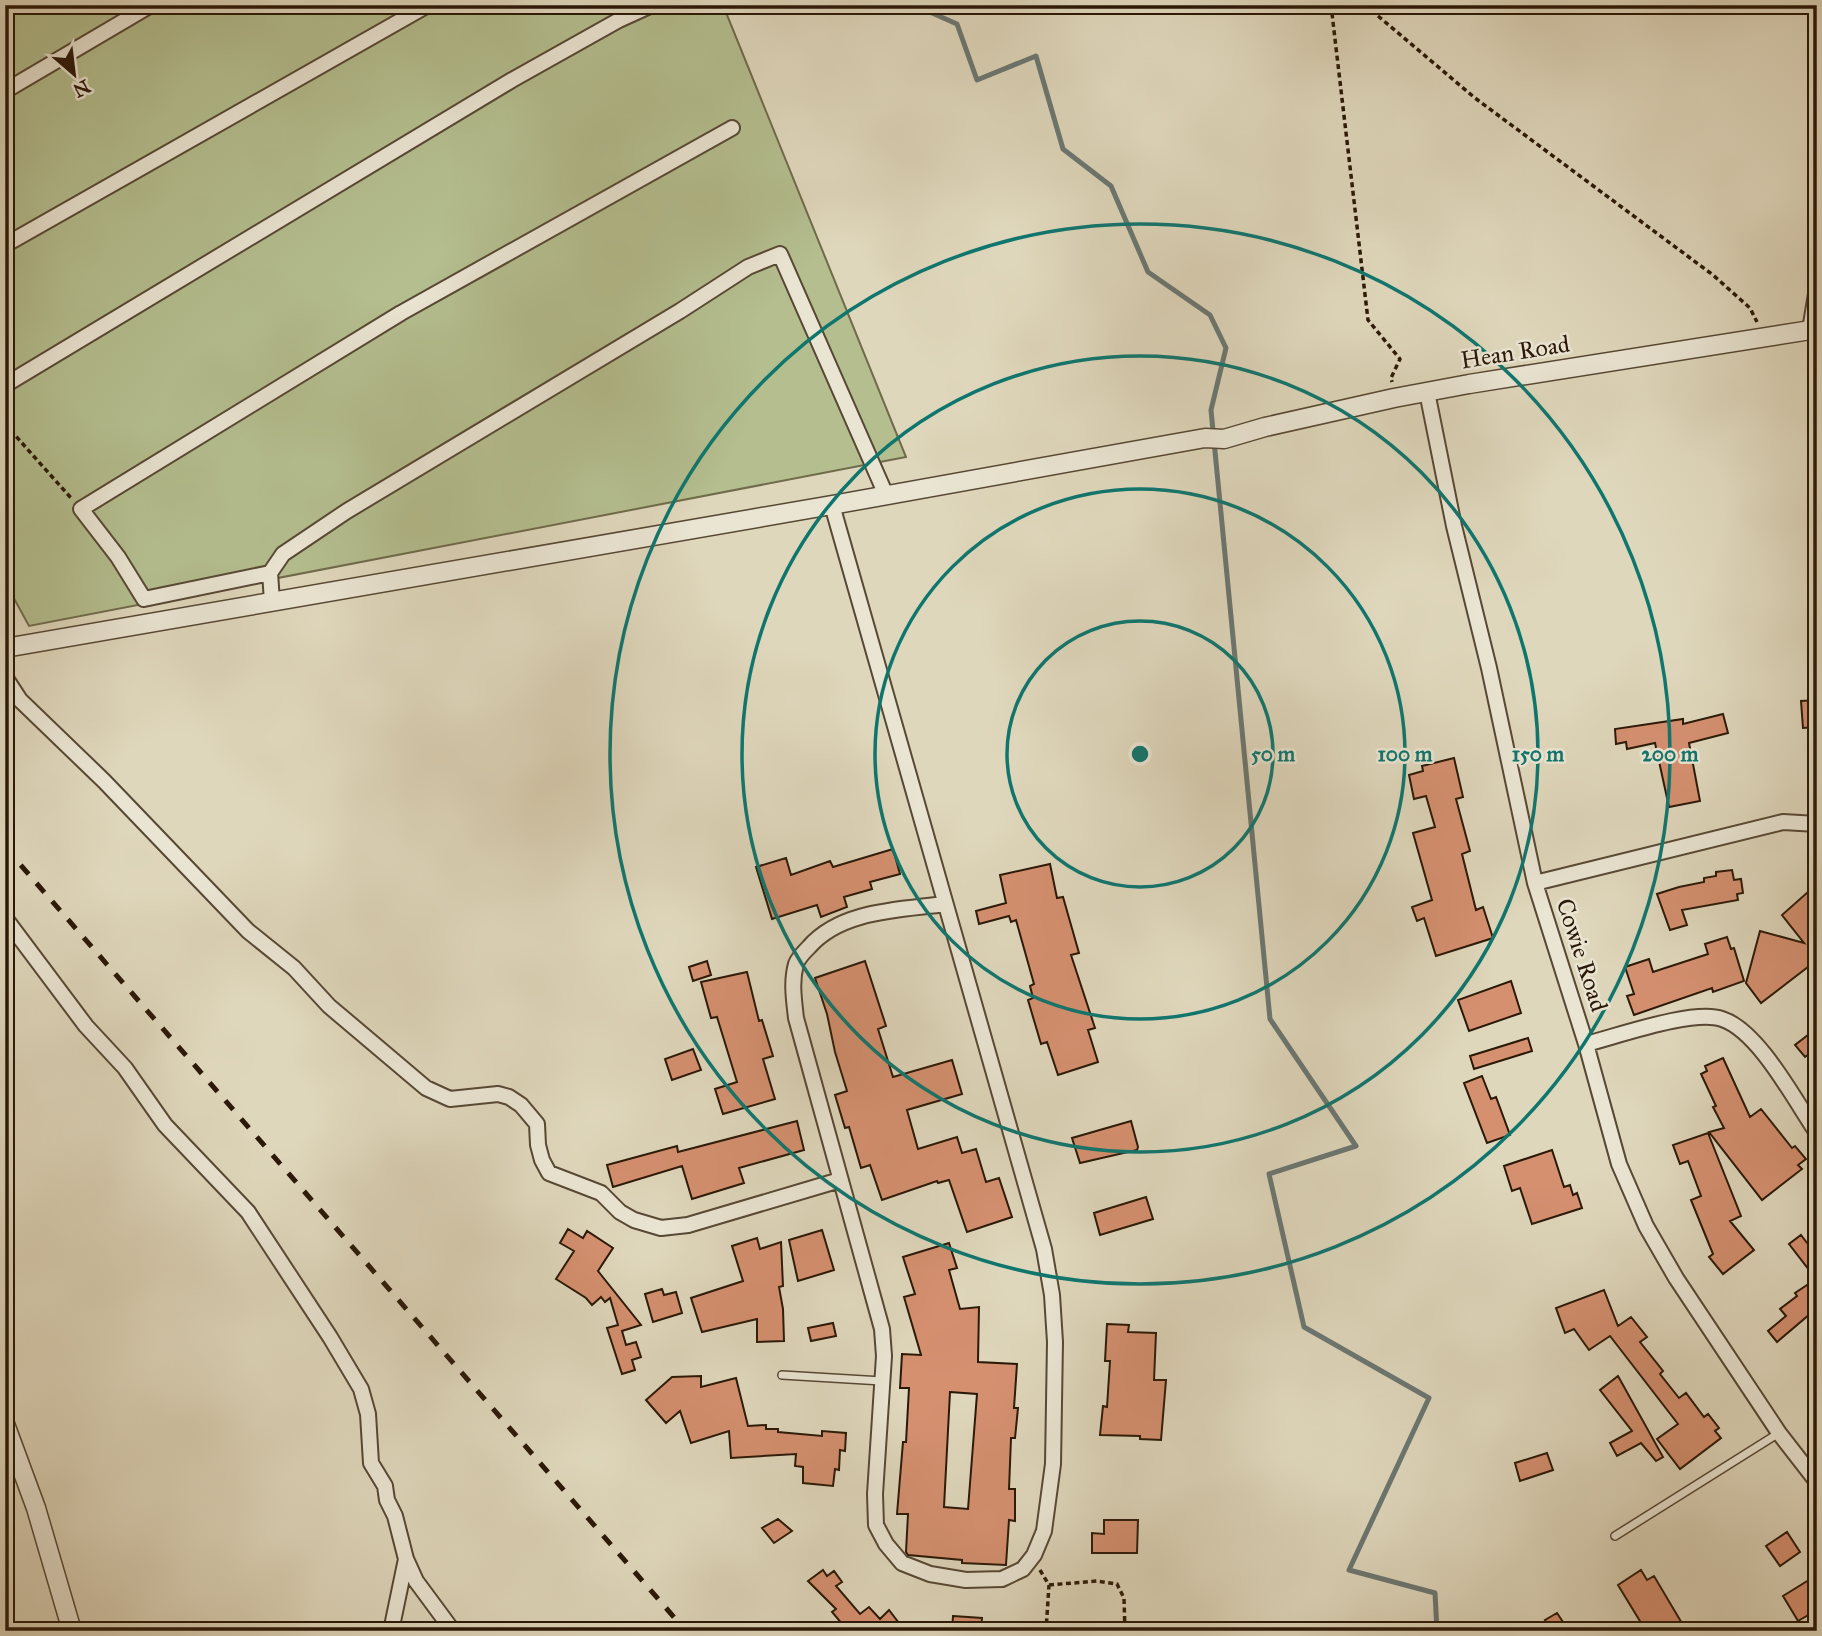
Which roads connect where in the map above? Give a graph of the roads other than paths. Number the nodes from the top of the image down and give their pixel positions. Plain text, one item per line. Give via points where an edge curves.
1 (151, 5) edge
2 (428, 5) edge
3 (652, 5) edge
4 (5, 91) edge
5 (732, 128) dead end
6 (5, 245) edge
7 (1817, 288) edge
8 (1813, 330) edge
9 (5, 385) edge
10 (1427, 392) junction
11 (887, 495) junction
12 (832, 505) junction
13 (270, 573) junction
14 (272, 601) junction
15 (5, 648) edge
16 (5, 677) edge
17 (1817, 824) edge
18 (1535, 883) junction
19 (946, 904) junction
20 (5, 918) edge
21 (1586, 1044) junction
22 (1817, 1133) edge
23 (840, 1180) junction
24 (782, 1375) dead end
25 (882, 1381) junction
26 (5, 1424) edge
27 (1779, 1433) junction
28 (1817, 1482) edge
29 (1615, 1536) dead end
30 (406, 1559) junction
31 (72, 1631) edge
32 (391, 1631) edge
33 (453, 1631) edge

1 - 4 street
2 - 6 street
3 - 9 street via 512,80
5 - 13 street via 401,313 81,509 144,598
7 - 8 street
8 - 10 street, Hean Road
10 - 11 street, Hean Road via 1224,439 1205,438
10 - 18 street, Cowie Road
11 - 12 street, Hean Road
11 - 13 street via 780,254 748,267 387,485 283,554
12 - 14 street, Hean Road
12 - 19 street
13 - 14 street
14 - 15 street, Hean Road
16 - 23 street via 20,699 248,931 426,1088 450,1099 498,1094 521,1104 537,1124 540,1153 549,1173 601,1193 634,1220 662,1228 688,1226
17 - 18 street via 1783,822
18 - 21 street, Cowie Road
19 - 23 street via 870,914 836,926 814,941 796,962 796,1018
19 - 25 street via 1044,1249 1052,1295 1053,1464 1044,1531 1023,1569 1002,1579 930,1574 902,1563 886,1544 876,1525
20 - 30 street via 165,1125 248,1212 330,1337 361,1389 368,1414 371,1463 384,1486
21 - 22 street via 1691,1017 1721,1018 1760,1047
21 - 27 street, Cowie Road via 1619,1164 1646,1226
23 - 25 street via 882,1329
24 - 25 lane
26 - 31 street via 36,1508
27 - 28 street, Cowie Road
27 - 29 lane
30 - 32 street
30 - 33 street via 416,1581

